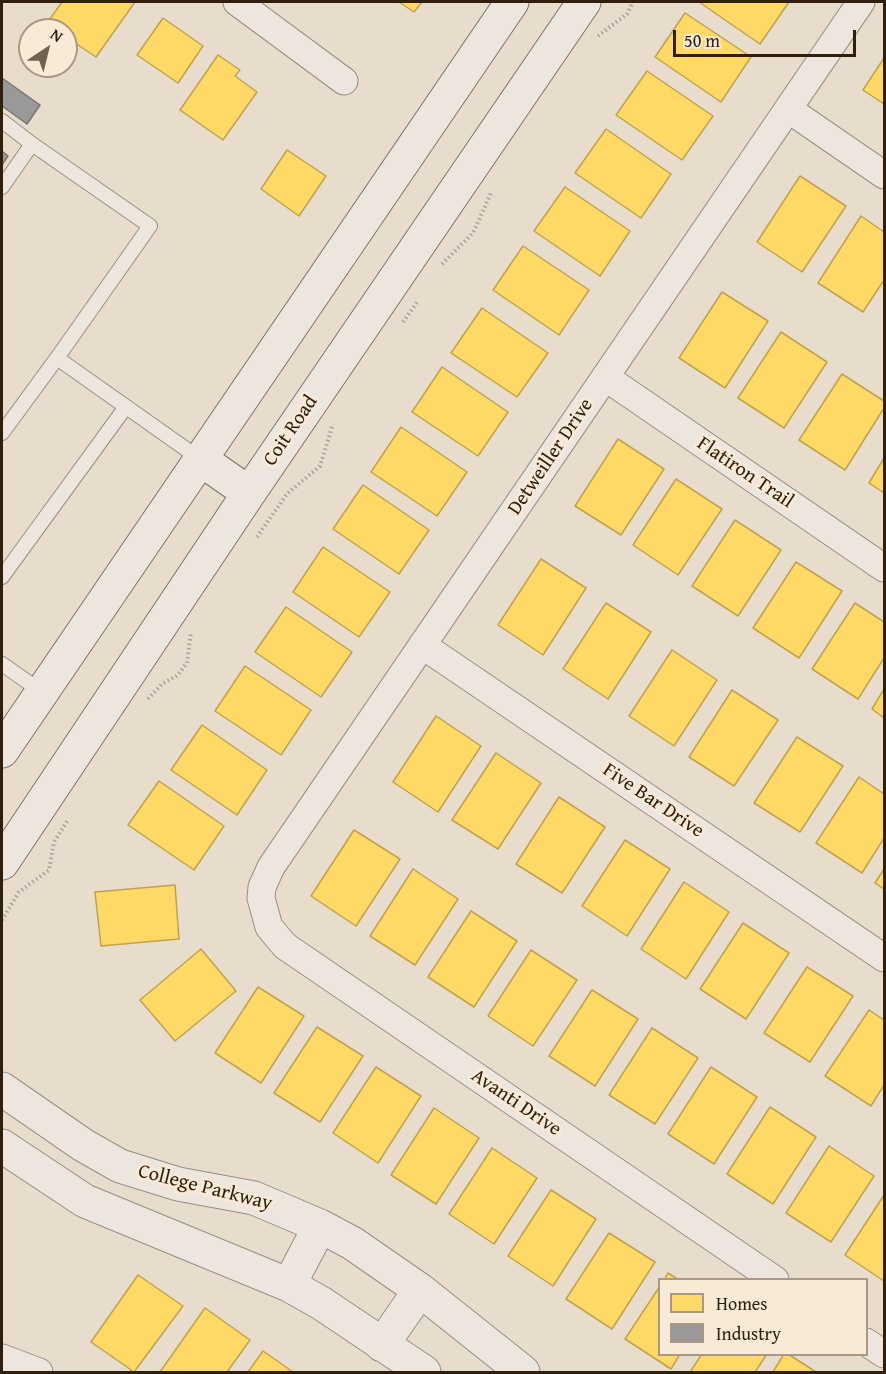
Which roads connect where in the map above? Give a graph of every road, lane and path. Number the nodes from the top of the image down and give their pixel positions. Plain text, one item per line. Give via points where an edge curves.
1 (237, 2) edge
2 (512, 2) edge
3 (584, 2) edge
4 (633, 2) edge
5 (861, 2) edge
6 (596, 37) dead end
7 (344, 81) dead end
8 (788, 109) junction
9 (2, 122) edge
10 (32, 144) junction
11 (885, 175) edge
12 (496, 185) dead end
13 (2, 187) edge
14 (440, 266) dead end
15 (419, 298) dead end
16 (400, 326) dead end
17 (57, 358) junction
18 (605, 377) junction
19 (124, 408) junction
20 (339, 415) dead end
21 (2, 433) edge
22 (200, 459) junction
23 (249, 493) junction
24 (253, 543) dead end
25 (885, 568) edge
26 (2, 577) edge
27 (191, 631) dead end
28 (422, 645) junction
29 (2, 664) edge
30 (42, 692) junction
31 (145, 702) dead end
32 (2, 751) edge
33 (73, 812) dead end
34 (2, 863) edge
35 (265, 920) joint
36 (2, 921) edge
37 (885, 958) edge
38 (2, 1089) edge
39 (2, 1146) edge
40 (320, 1226) junction
41 (772, 1278) edge
42 (289, 1286) junction
43 (420, 1290) junction
44 (868, 1343) edge
45 (382, 1345) junction
46 (885, 1354) edge
47 (2, 1358) edge
48 (39, 1372) edge
49 (424, 1372) edge
50 (523, 1372) edge

1 - 7 street
2 - 22 main road
3 - 23 main road, Coit Road
4 - 6 path via 627,14
5 - 8 street, Detweiller Drive
8 - 11 street
8 - 18 street, Detweiller Drive
9 - 10 lane
10 - 13 lane
10 - 17 lane via 150,226
12 - 14 path via 473,233
15 - 16 path
17 - 19 lane
17 - 21 lane
18 - 25 street, Flatiron Trail
18 - 28 street, Detweiller Drive
19 - 22 lane
19 - 26 lane
20 - 24 path via 332,424 320,466 287,494
22 - 23 main road
22 - 30 main road
23 - 34 main road, Coit Road
27 - 31 path via 187,663
28 - 35 street, Detweiller Drive via 271,867 262,887
28 - 37 street, Five Bar Drive
29 - 30 lane
30 - 32 main road
33 - 36 path via 54,842 49,870 19,892
35 - 41 street, Avanti Drive via 285,946
38 - 40 main road, College Parkway via 120,1166 178,1184 254,1198
39 - 42 main road via 85,1201
40 - 42 main road
40 - 43 main road, College Parkway
42 - 45 main road
43 - 45 main road
43 - 50 main road, College Parkway
44 - 46 street
45 - 49 main road
47 - 48 street

